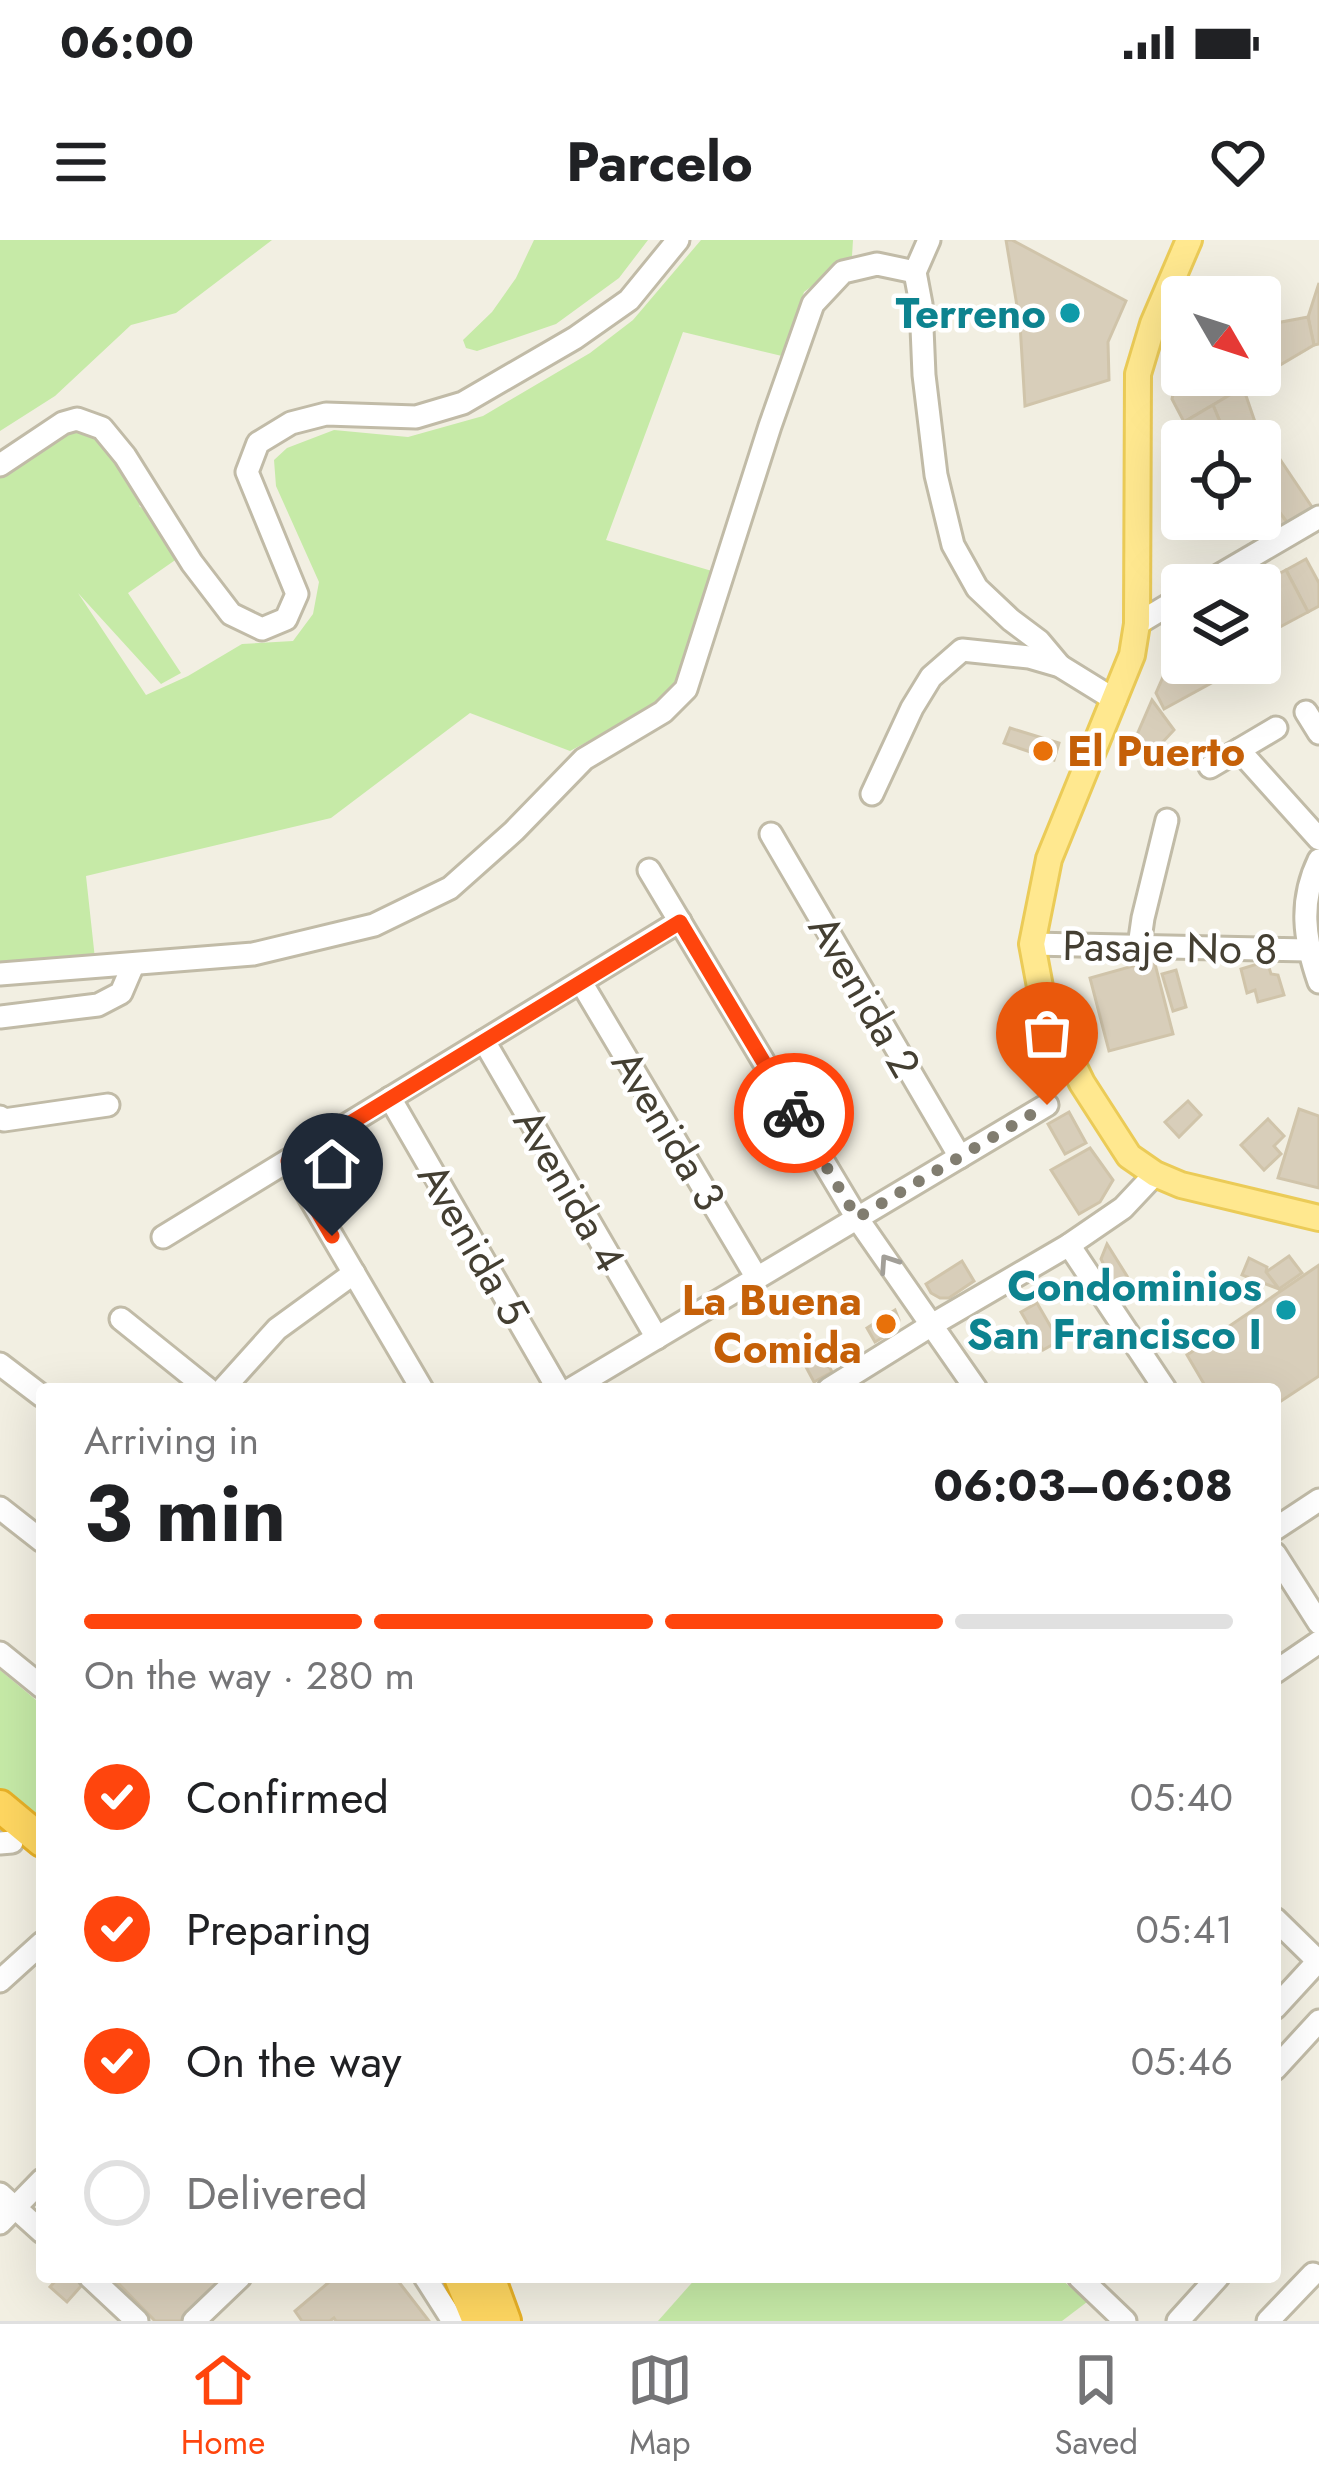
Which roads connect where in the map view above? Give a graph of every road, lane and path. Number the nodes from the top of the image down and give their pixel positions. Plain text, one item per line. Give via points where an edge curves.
1 (678, 240) edge
2 (929, 240) edge
3 (1189, 240) edge
4 (915, 272) junction
5 (0, 465) edge
6 (1319, 517) edge
7 (1239, 564) edge
8 (1161, 609) edge
9 (1137, 623) junction
10 (1060, 666) junction
11 (1115, 700) junction
12 (1306, 712) dead end
13 (1276, 728) dead end
14 (1319, 734) edge
15 (1239, 750) junction
16 (1210, 766) dead end
17 (872, 794) dead end
18 (1168, 820) dead end
19 (771, 834) dead end
20 (1319, 839) edge
21 (1319, 860) edge
22 (649, 870) dead end
23 (680, 922) junction
24 (1032, 944) junction
25 (1139, 946) junction
26 (1308, 950) junction
27 (133, 965) junction
28 (0, 974) edge
29 (581, 982) junction
30 (1319, 982) edge
31 (0, 1017) edge
32 (484, 1041) junction
33 (390, 1098) junction
34 (108, 1105) dead end
35 (1047, 1105) dead end
36 (0, 1117) edge
37 (960, 1157) junction
38 (288, 1161) junction
39 (1155, 1174) junction
40 (857, 1218) junction
41 (1319, 1218) edge
42 (164, 1237) dead end
43 (1069, 1245) junction
44 (355, 1274) junction
45 (757, 1278) junction
46 (121, 1319) dead end
47 (930, 1326) junction
48 (657, 1338) junction
49 (0, 1364) edge
50 (201, 1383) edge
51 (228, 1383) edge
52 (410, 1383) edge
53 (555, 1383) edge
54 (582, 1383) edge
55 (841, 1383) edge
56 (972, 1383) edge
57 (1161, 1383) edge
58 (36, 1391) edge
59 (1319, 1500) edge
60 (0, 1508) edge
61 (1281, 1525) edge
62 (36, 1536) edge
63 (1281, 1563) edge
64 (1319, 1623) edge
65 (1319, 1642) edge
66 (0, 1653) edge
67 (1281, 1668) edge
68 (36, 1682) edge
69 (0, 1806) edge
70 (14, 1840) edge
71 (1281, 1925) edge
72 (36, 1948) edge
73 (1319, 1961) edge
74 (0, 1981) edge
75 (1281, 2002) edge
76 (1319, 2021) edge
77 (1281, 2062) edge
78 (36, 2185) edge
79 (5, 2208) edge
80 (36, 2228) edge
81 (1313, 2274) dead end
82 (96, 2283) edge
83 (234, 2283) edge
84 (429, 2283) edge
85 (462, 2283) edge
86 (490, 2283) edge
87 (1085, 2283) edge
88 (1213, 2283) edge
89 (137, 2321) edge
90 (194, 2321) edge
91 (453, 2321) edge
92 (478, 2321) edge
93 (506, 2321) edge
94 (1125, 2321) edge
95 (1178, 2321) edge
96 (1268, 2321) edge

1 - 5 street via 628,300 463,403 416,417 326,414 258,442 248,472 297,594 286,619 262,629 231,614 102,428 63,423
2 - 4 street
3 - 9 main road via 1138,374
4 - 10 street via 936,475 952,545 977,588
4 - 27 street via 877,264 842,272 813,304 698,658 686,689 663,712 584,759 449,888 374,925 253,954
6 - 7 street
8 - 9 street
9 - 11 main road
10 - 11 street
10 - 17 street via 962,650 931,677
11 - 24 main road via 1049,859
12 - 14 street
13 - 15 street
15 - 16 street
15 - 20 street
18 - 25 street
19 - 37 street, Avenida 2
21 - 26 street via 1307,889
22 - 23 street
23 - 29 street
23 - 40 street
24 - 25 street, Pasaje No 8
24 - 39 main road via 1043,1003 1082,1083 1129,1156
25 - 26 street, Pasaje No 8
26 - 30 street
27 - 28 street
27 - 31 street via 121,993 98,1005
29 - 32 street
29 - 45 street, Avenida 3
32 - 33 street
32 - 48 street, Avenida 4
33 - 38 street
33 - 53 street, Avenida 5
34 - 36 street
35 - 37 street
37 - 40 street
38 - 42 street
38 - 44 street
39 - 41 main road
39 - 43 street
40 - 45 street
47 -> 40 street
43 - 47 street
43 - 57 street
44 - 51 street via 277,1329
44 - 52 street
45 - 48 street
46 - 50 street
47 - 55 street
47 - 56 street
48 - 54 street
49 - 58 street
59 - 61 street
60 - 62 street
63 - 64 street
65 - 67 street
66 - 68 street
69 - 70 highway
71 - 73 street
72 - 74 street
73 - 75 street
76 - 77 street
78 - 79 street
79 - 80 street
81 - 96 street
82 - 89 street
83 - 90 street
84 - 91 street
85 - 92 highway
86 - 93 highway
87 - 94 street
88 - 95 street

